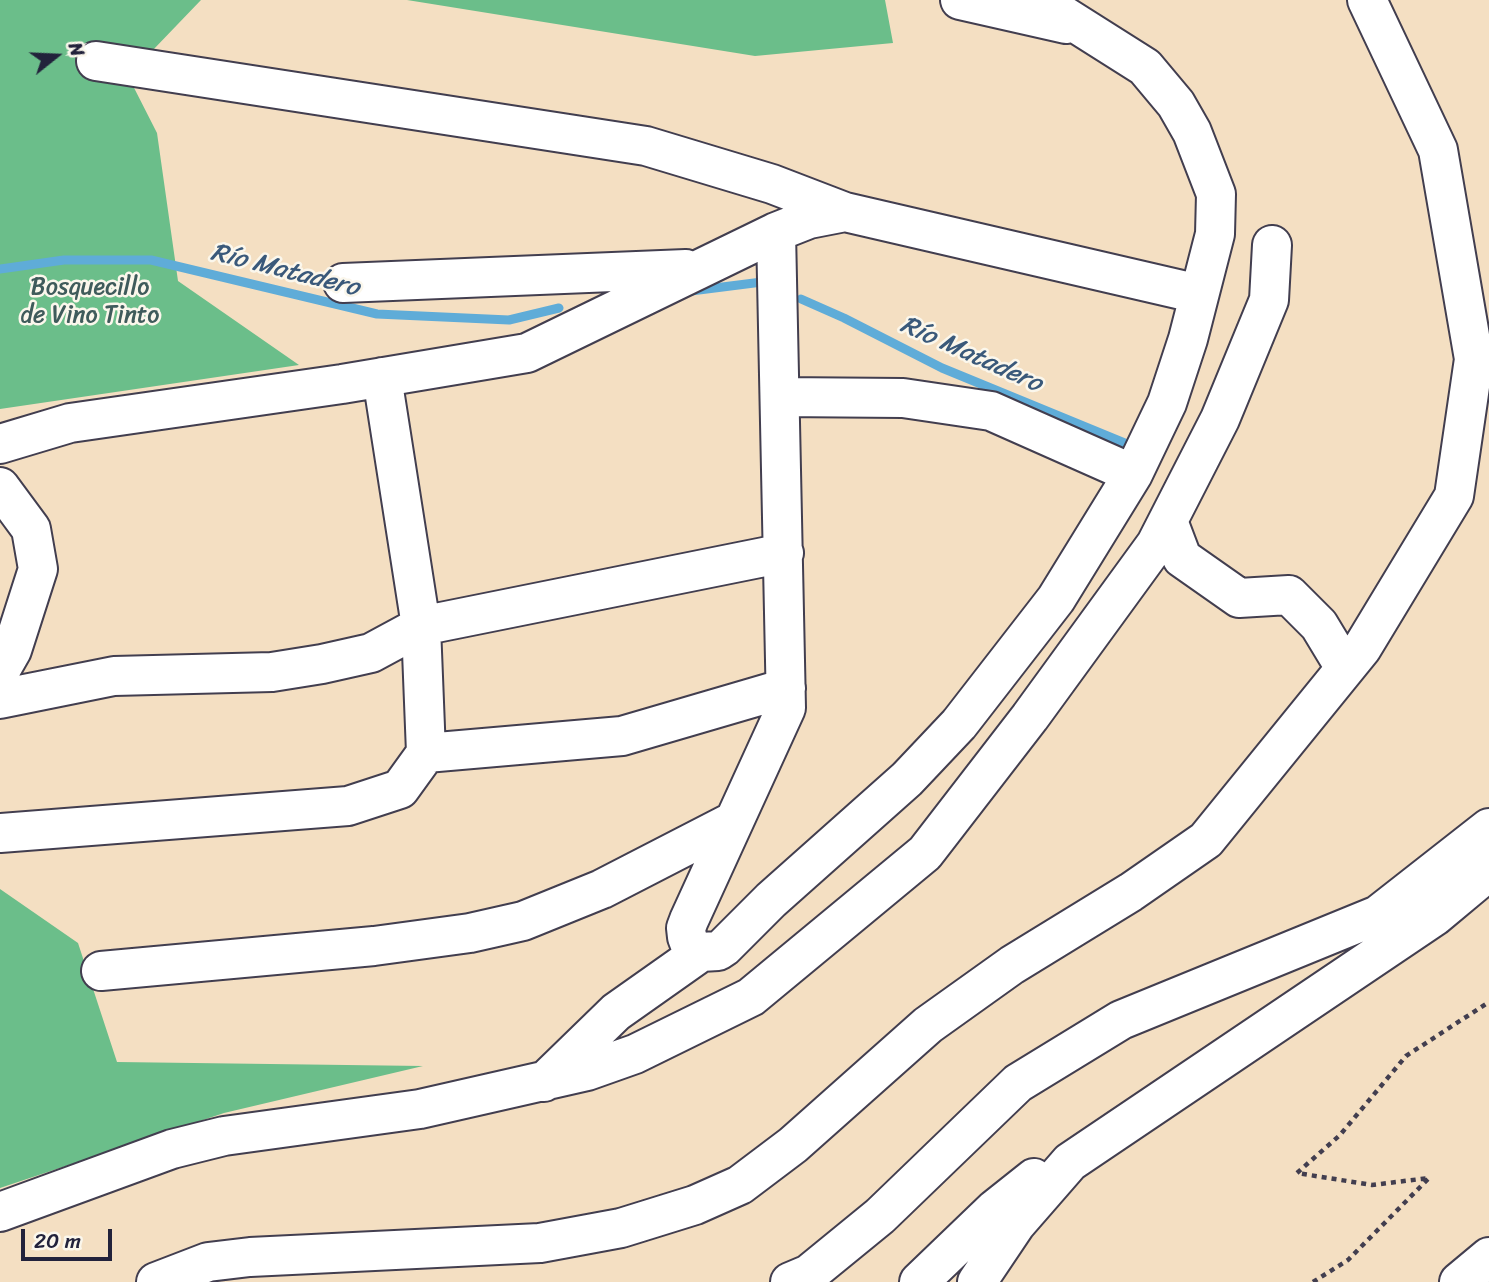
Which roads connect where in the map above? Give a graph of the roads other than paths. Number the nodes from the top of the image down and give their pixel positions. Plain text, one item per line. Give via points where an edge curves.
1 (960, 0) edge
2 (1039, 0) edge
3 (1367, 0) edge
4 (1085, 28) junction
5 (96, 61) dead end
6 (845, 212) junction
7 (776, 233) junction
8 (1272, 245) dead end
9 (702, 269) junction
10 (343, 283) dead end
11 (1199, 294) junction
12 (382, 377) junction
13 (780, 397) junction
14 (0, 444) edge
15 (1133, 474) junction
16 (0, 487) edge
17 (1168, 521) junction
18 (784, 553) junction
19 (421, 626) junction
20 (1345, 668) junction
21 (0, 671) edge
22 (786, 688) junction
23 (0, 699) edge
24 (426, 753) junction
25 (734, 821) junction
26 (1489, 828) edge
27 (0, 834) edge
28 (1489, 870) edge
29 (701, 952) junction
30 (101, 971) dead end
31 (543, 1083) junction
32 (1070, 1162) junction
33 (0, 1212) edge
34 (1489, 1257) edge
35 (156, 1282) edge
36 (790, 1282) edge
37 (919, 1282) edge
38 (977, 1282) edge
39 (1459, 1282) edge

1 - 4 street
2 - 4 street
3 - 20 street via 1438,149 1474,359 1454,496 1362,648
4 - 11 street via 1145,67 1176,104 1202,154 1216,194 1215,234
5 - 6 street via 646,146 772,184
6 - 7 street
6 - 11 street
7 - 9 street
7 - 13 street
8 - 17 street via 1269,300 1220,419
9 - 10 street
9 - 12 street via 527,353
11 - 15 street via 1167,403
12 - 14 street via 70,423
12 - 19 street
13 - 15 street via 904,398 990,411
13 - 18 street
15 - 29 street via 1056,599 959,724 907,779 724,947
16 - 21 street via 31,529 38,569 12,650
17 - 20 street via 1182,558 1239,598 1289,595 1319,625
17 - 31 street via 1030,717 925,853 751,997 635,1054
18 - 19 street
18 - 22 street
19 - 23 street via 371,653 322,664 272,672 114,676
19 - 24 street
20 - 35 street via 1206,840 928,1025 793,1145 740,1185 695,1205 621,1228 540,1243 250,1257 208,1262
22 - 24 street via 622,736
22 - 25 street via 786,708
24 - 27 street via 400,789 348,806
25 - 29 street via 687,928 690,945
25 - 30 street via 602,888 523,921 374,946
26 - 36 street via 1378,915 1121,1020 1018,1083 880,1216 809,1274
28 - 32 street via 1435,916
29 - 31 street via 616,1012
31 - 33 street via 420,1109 224,1136 172,1149
32 - 37 street via 1035,1177
32 - 38 street via 1016,1224
34 - 39 street

